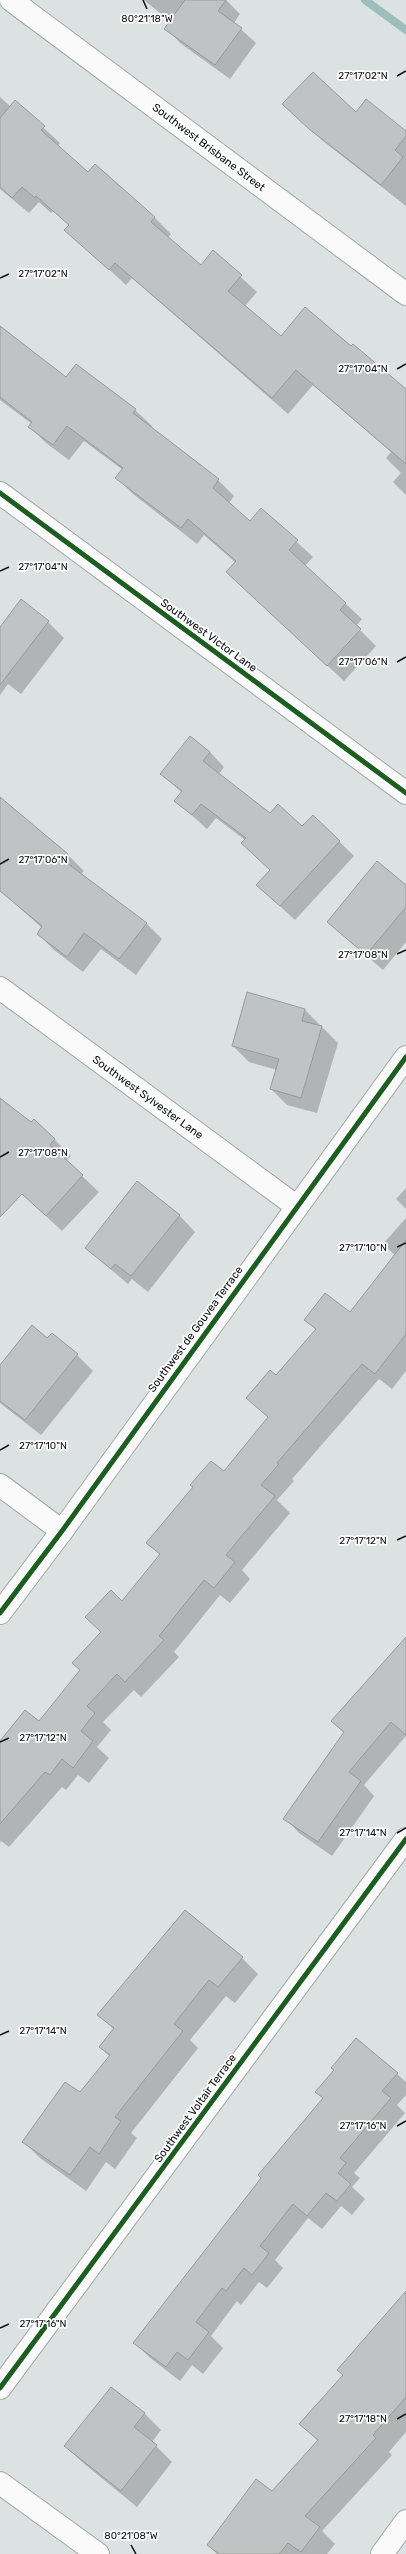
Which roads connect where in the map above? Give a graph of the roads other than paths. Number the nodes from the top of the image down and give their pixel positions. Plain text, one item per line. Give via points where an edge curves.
1 (11, 0) edge
2 (406, 294) edge
3 (0, 494) edge
4 (406, 793) edge
5 (0, 988) edge
6 (406, 1057) edge
7 (296, 1206) junction
8 (0, 1486) edge
9 (62, 1531) junction
10 (0, 1613) edge
11 (406, 1839) edge
12 (0, 2388) edge
13 (0, 2483) edge
14 (406, 2521) edge
15 (98, 2554) edge
16 (382, 2554) edge

1 - 2 street, Southwest Brisbane Street
3 - 4 street, Southwest Victor Lane
5 - 7 street, Southwest Sylvester Lane
6 - 7 street, Southwest de Gouvea Terrace
7 - 9 street, Southwest de Gouvea Terrace
8 - 9 street
9 - 10 street, Southwest de Gouvea Terrace
11 - 12 street, Southwest Voltair Terrace
13 - 15 street
14 - 16 street

